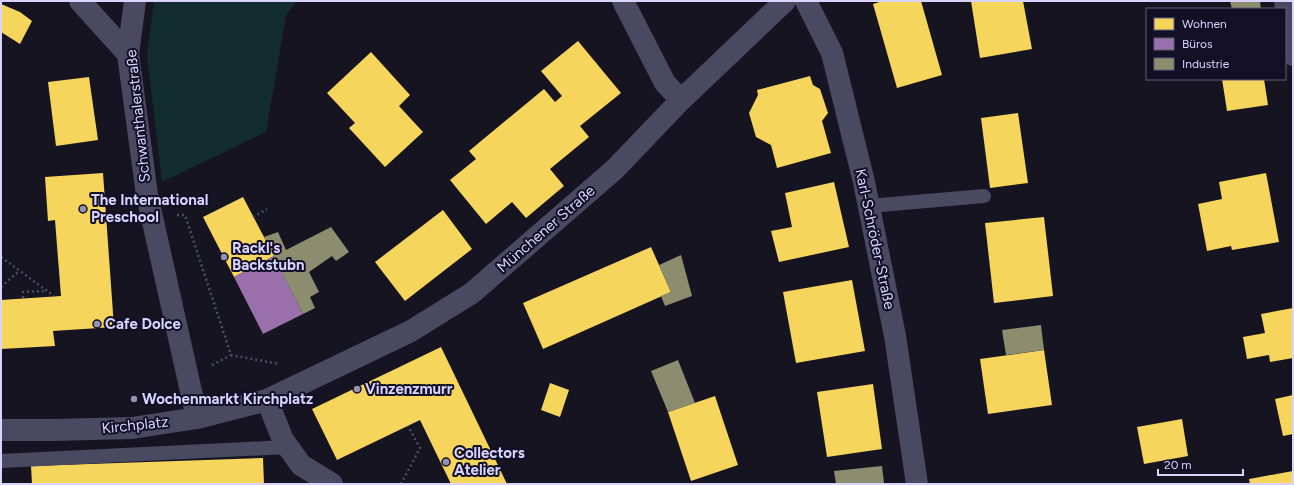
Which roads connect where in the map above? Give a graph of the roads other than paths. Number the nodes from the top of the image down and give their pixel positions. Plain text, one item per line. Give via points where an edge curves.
1 (80, 1) edge
2 (135, 1) edge
3 (624, 1) edge
4 (784, 1) edge
5 (806, 1) edge
6 (1285, 1) edge
7 (128, 54) junction
8 (1293, 55) edge
9 (682, 100) junction
10 (984, 196) dead end
11 (869, 206) junction
12 (267, 400) junction
13 (196, 418) junction
14 (1, 430) edge
15 (288, 447) junction
16 (1, 461) edge
17 (332, 484) edge
18 (917, 484) edge

1 - 7 street
2 - 7 street, Schwanthalerstraße
3 - 9 street via 665,83
4 - 9 street, Münchener Straße
5 - 11 street, Karl-Schröder-Straße via 832,53
6 - 8 street
7 - 13 street, Schwanthalerstraße via 151,216
9 - 12 street, Münchener Straße via 615,169 472,293 411,331
10 - 11 lane
11 - 18 street, Karl-Schröder-Straße via 895,336
12 - 13 street, Kirchplatz
12 - 15 street
13 - 14 street, Kirchplatz via 132,428
15 - 16 lane
15 - 17 street via 301,464

